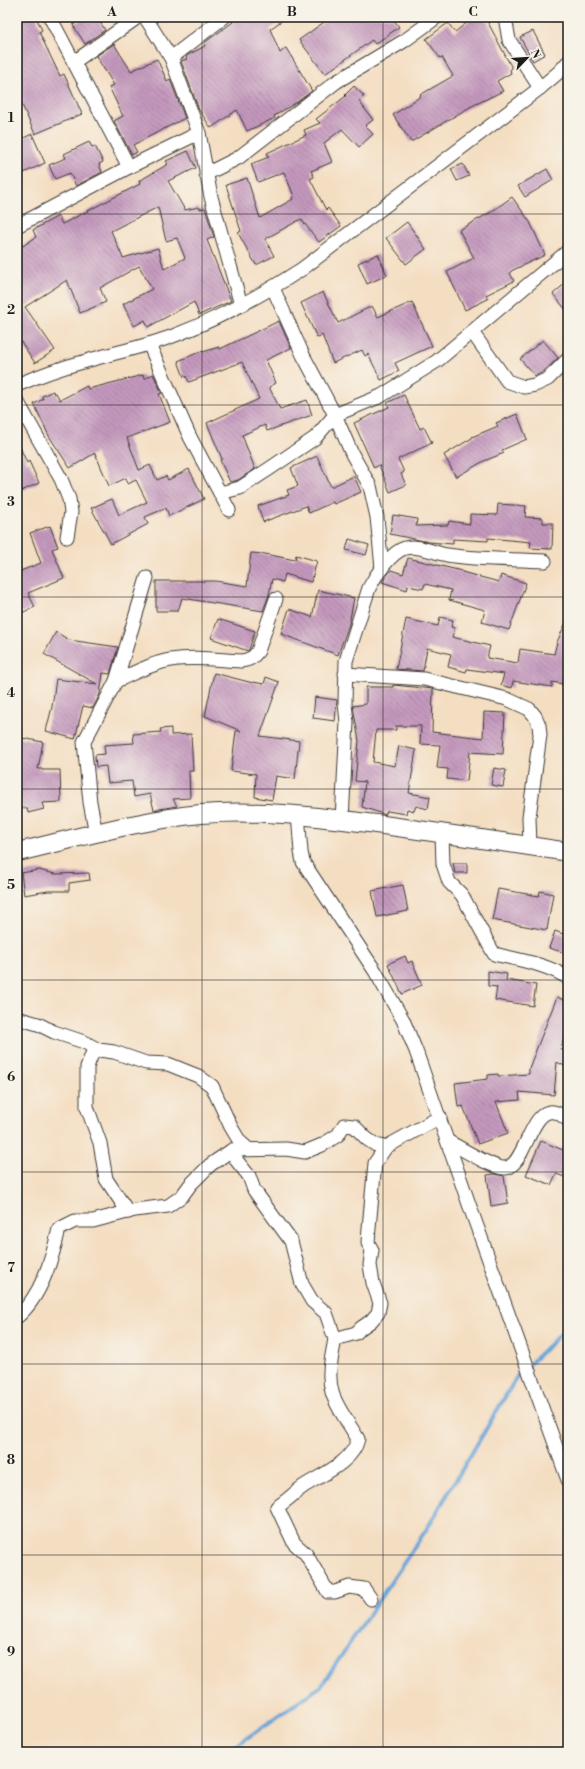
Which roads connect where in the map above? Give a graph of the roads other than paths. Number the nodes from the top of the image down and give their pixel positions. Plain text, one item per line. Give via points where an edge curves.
1 (50, 17) edge
2 (138, 17) edge
3 (146, 17) edge
4 (224, 17) edge
5 (437, 17) edge
6 (505, 17) edge
7 (171, 58) junction
8 (74, 62) junction
9 (568, 62) edge
10 (540, 88) junction
11 (199, 133) junction
12 (129, 167) junction
13 (206, 174) junction
14 (17, 226) edge
15 (568, 251) edge
16 (273, 288) junction
17 (240, 305) junction
18 (472, 332) junction
19 (149, 344) junction
20 (568, 359) edge
21 (17, 385) edge
22 (17, 402) edge
23 (335, 415) junction
24 (220, 493) junction
25 (229, 510) dead end
26 (67, 537) dead end
27 (545, 561) dead end
28 (382, 568) junction
29 (147, 578) dead end
30 (276, 599) dead end
31 (345, 674) junction
32 (116, 681) junction
33 (298, 814) junction
34 (342, 820) junction
35 (442, 833) junction
36 (96, 834) junction
37 (530, 846) junction
38 (17, 852) edge
39 (568, 852) edge
40 (568, 978) edge
41 (17, 1018) edge
42 (99, 1050) junction
43 (440, 1117) junction
44 (568, 1120) edge
45 (448, 1142) junction
46 (386, 1147) junction
47 (248, 1149) junction
48 (232, 1150) junction
49 (128, 1212) junction
50 (17, 1317) edge
51 (335, 1339) junction
52 (568, 1480) edge
53 (371, 1599) dead end

1 - 8 street
2 - 8 street
3 - 7 street
4 - 7 street
5 - 13 street via 404,41 336,82 238,158
6 - 10 street via 509,40
7 - 11 street
8 - 12 street
9 - 10 street
10 - 16 street via 302,269
11 - 12 street
11 - 13 street
12 - 14 street
13 - 17 street
15 - 18 street
16 - 17 street
16 - 23 street via 303,355
17 - 19 street via 202,324
18 - 20 street via 507,381 524,387 548,379
18 - 23 street via 438,361 381,396
19 - 21 street via 81,362
19 - 24 street via 190,437
22 - 26 street via 61,479 69,499 71,512
23 - 24 street via 315,438 240,488
23 - 28 street via 370,486 377,517
24 - 25 street
27 - 28 street via 446,555 413,547 395,553
28 - 31 street via 369,588 350,646
29 - 32 street
30 - 32 street via 258,651 249,660 170,660
31 - 34 street via 347,722
31 - 37 street via 424,679 507,699 529,709 539,725 540,735 529,817
32 - 36 street via 84,742
33 - 34 main road
33 - 36 main road via 203,814 152,821
33 - 43 street via 303,862 375,970 403,1020
34 - 35 main road
35 - 37 main road
35 - 40 street via 443,864 449,882 462,895 494,954 533,963
36 - 38 main road
37 - 39 main road
41 - 42 street via 38,1024
42 - 47 street via 114,1052 146,1063 168,1064 198,1076 212,1086 231,1127 240,1142
42 - 49 street via 92,1054 87,1066 87,1107 100,1143 106,1179
43 - 45 street
43 - 46 street
44 - 45 street via 555,1112 546,1113 540,1118 511,1166 504,1168
45 - 52 street
46 - 47 street via 376,1145 354,1126 344,1125 338,1135 304,1152 286,1149
46 - 51 street via 375,1163 368,1243 372,1250 370,1265 373,1284 380,1304 378,1313 356,1333
47 - 48 street
48 - 49 street via 210,1165 182,1196 168,1206
48 - 51 street via 249,1176 254,1190 291,1241 302,1284 312,1301 326,1313
49 - 50 street via 93,1221 75,1221 59,1229 54,1251 39,1286 27,1309
51 - 53 street via 331,1354 332,1393 358,1439 356,1446 338,1465 277,1507 294,1544 306,1554 328,1592 349,1587 364,1589

